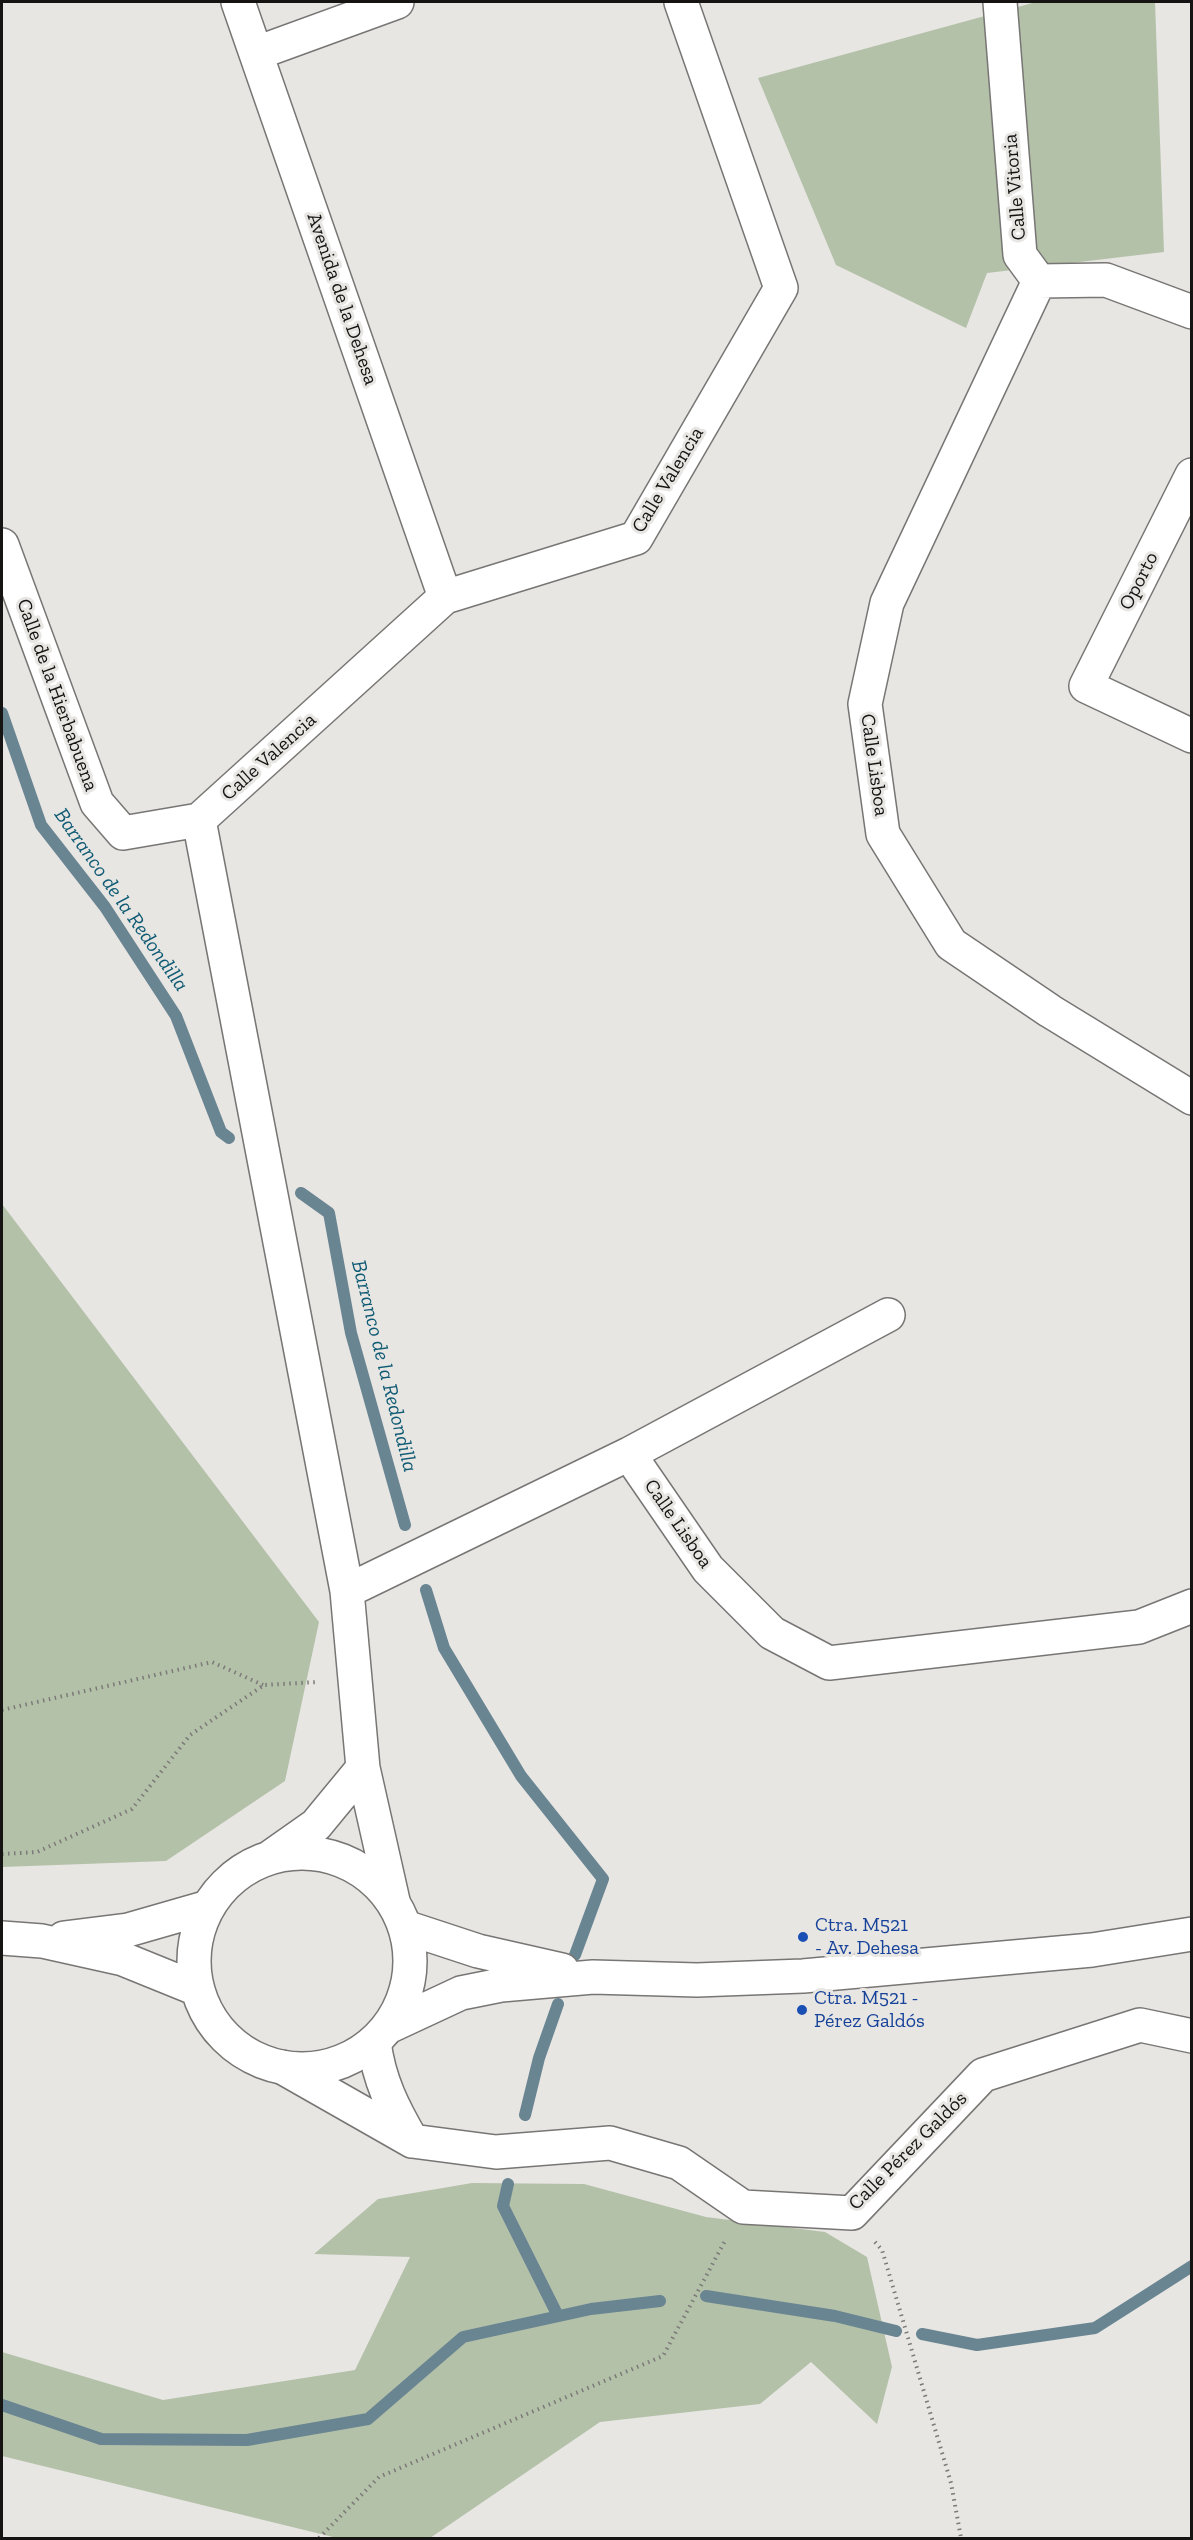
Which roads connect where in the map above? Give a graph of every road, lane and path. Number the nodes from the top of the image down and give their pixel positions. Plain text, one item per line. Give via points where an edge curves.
1 (238, 2) edge
2 (398, 2) edge
3 (681, 2) edge
4 (1000, 2) edge
5 (256, 52) junction
6 (1039, 281) junction
7 (1191, 312) edge
8 (1191, 475) edge
9 (2, 545) edge
10 (445, 597) junction
11 (1191, 736) edge
12 (199, 820) junction
13 (1191, 1098) edge
14 (888, 1315) dead end
15 (629, 1454) junction
16 (347, 1591) junction
17 (1191, 1606) edge
18 (355, 1680) junction
19 (264, 1685) junction
20 (2, 1710) edge
21 (363, 1768) junction
22 (2, 1854) edge
23 (273, 1856) junction
24 (208, 1907) junction
25 (399, 1914) junction
26 (1191, 1934) edge
27 (2, 1938) edge
28 (42, 1941) junction
29 (593, 1977) junction
30 (198, 1989) junction
31 (381, 2035) junction
32 (1191, 2036) edge
33 (282, 2067) junction
34 (412, 2141) junction
35 (743, 2207) junction
36 (852, 2214) junction
37 (319, 2538) edge
38 (961, 2538) edge

1 - 5 street, Avenida de la Dehesa
2 - 5 street
3 - 10 street, Calle Valencia via 781,288 636,538
4 - 6 street, Calle Vitoria via 1020,255
5 - 10 street, Avenida de la Dehesa
6 - 7 street via 1106,280
6 - 13 street, Calle Lisboa via 887,603 865,704 883,834 951,945
8 - 11 street, Oporto via 1086,686
9 - 12 street, Calle de la Hierbabuena via 97,803 123,833
10 - 12 street, Calle Valencia
12 - 16 street
14 - 15 street
15 - 16 street
15 - 17 street, Calle Lisboa via 708,1569 772,1633 829,1663 1139,1627
16 - 18 street
18 - 19 path
18 - 21 street
19 - 20 path via 212,1662
19 - 22 path via 190,1735 132,1809 37,1852
21 - 23 street via 316,1825
21 - 25 street
23 - 24 street via 247,1867
23 - 25 street via 307,1852 340,1859 370,1876
24 - 28 street via 128,1930
24 - 30 street via 197,1933 193,1961
25 - 29 street via 478,1951
25 - 31 street via 411,1962 405,1996
26 - 29 street via 1092,1950 803,1977
27 - 28 street
28 - 30 street via 123,1959
29 - 31 street via 501,1985 460,1993
30 - 33 street via 209,2017 229,2041 254,2057
31 - 33 street via 346,2060 315,2068
31 - 34 street via 378,2072
32 - 36 street, Calle Pérez Galdós via 1140,2025 983,2075
33 - 34 street
34 - 35 street via 496,2152 610,2143 679,2163
35 - 36 street, Calle Pérez Galdós
35 - 37 path via 663,2356 379,2477
36 - 38 path via 882,2250 951,2483

